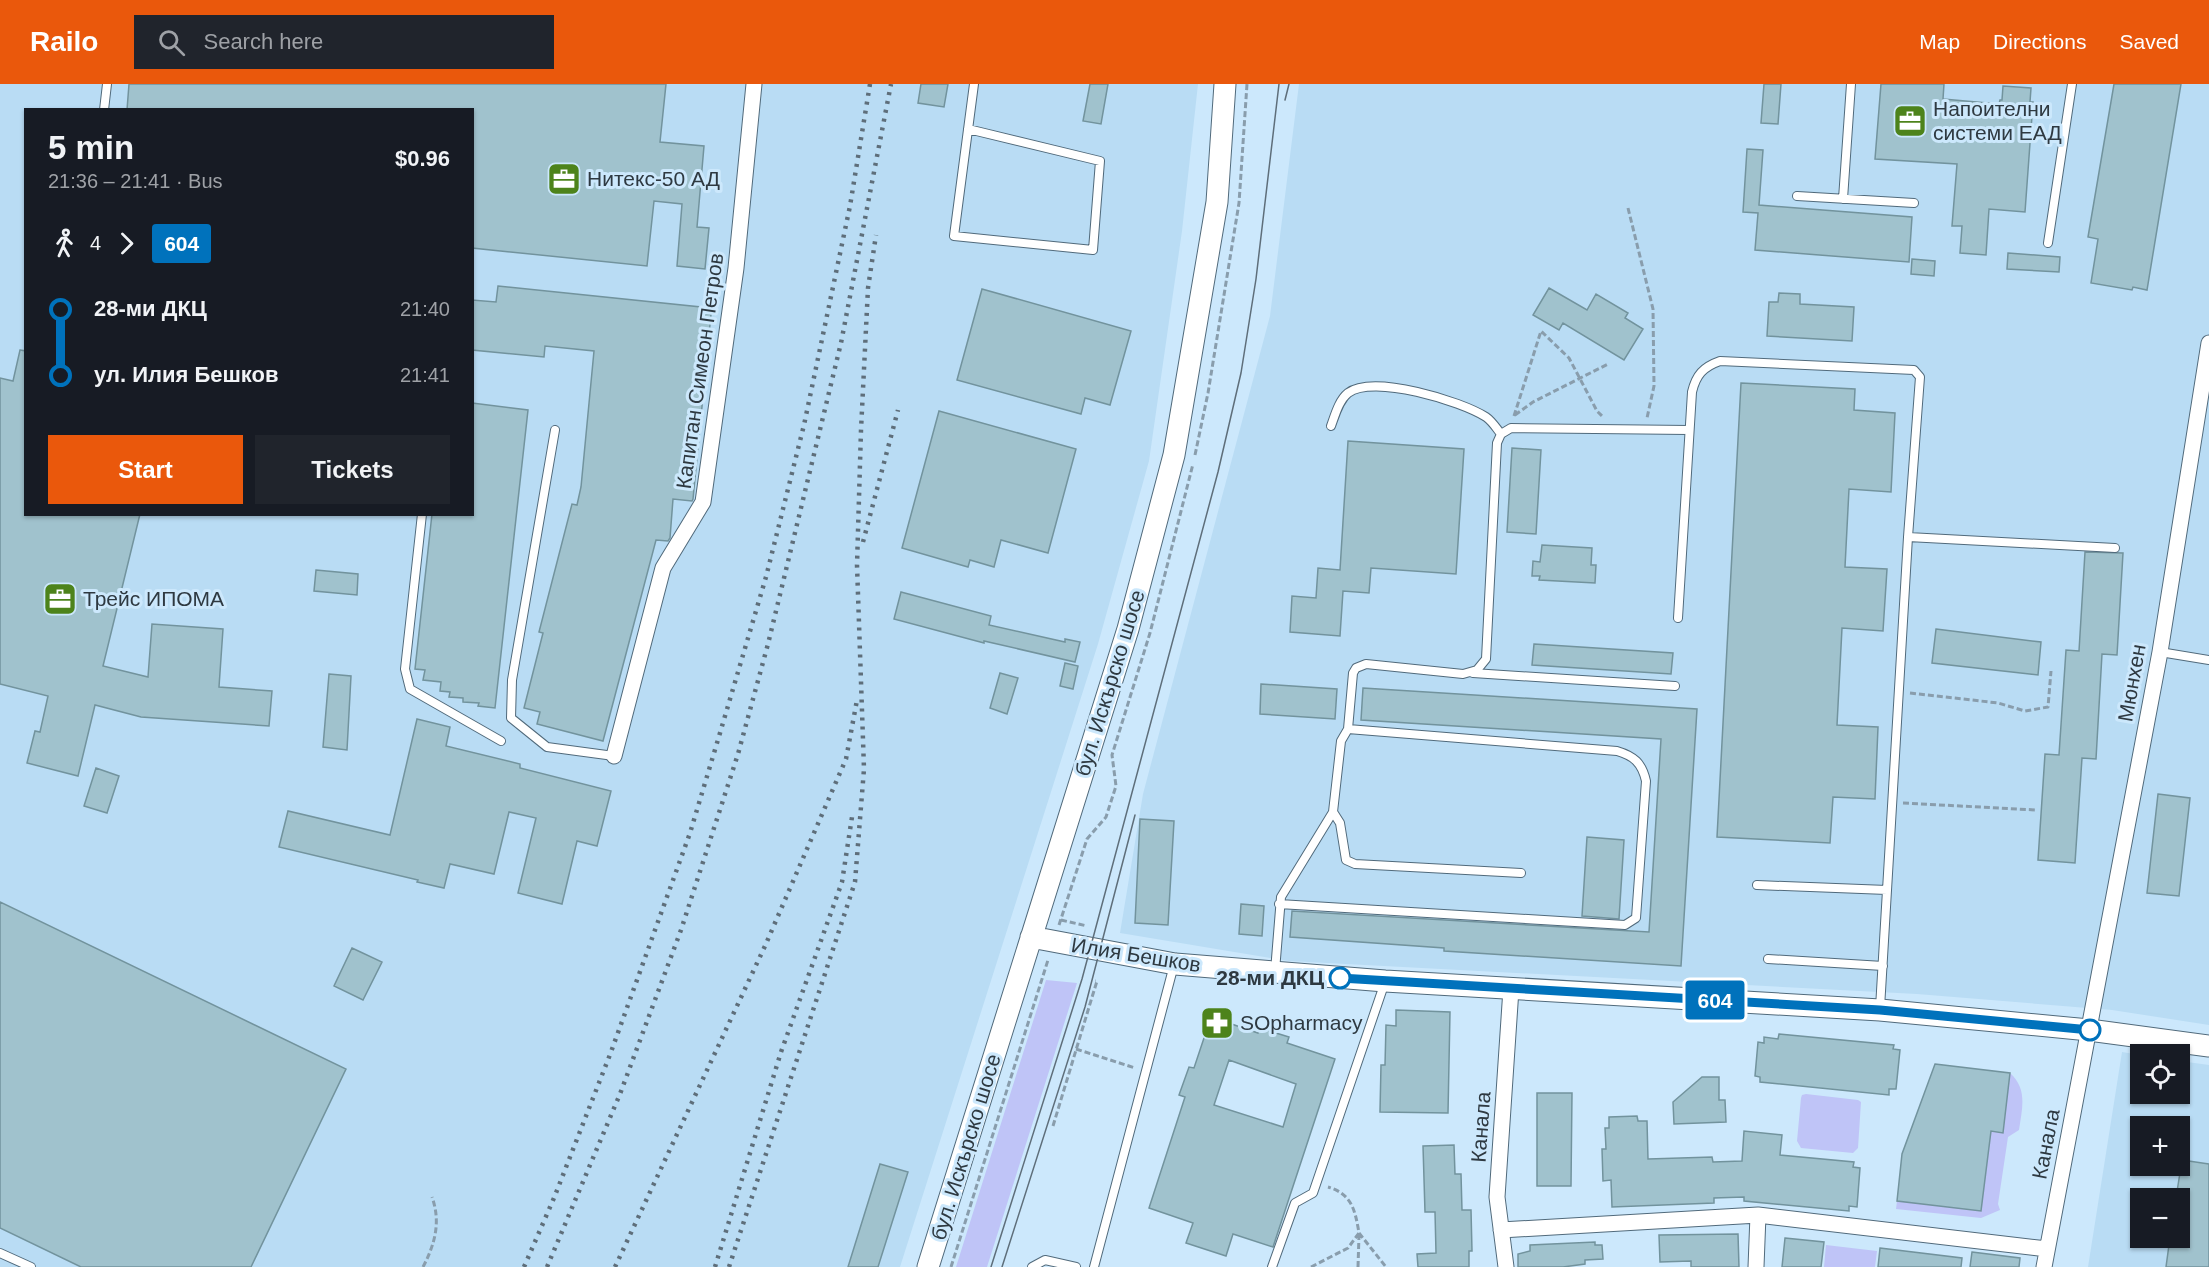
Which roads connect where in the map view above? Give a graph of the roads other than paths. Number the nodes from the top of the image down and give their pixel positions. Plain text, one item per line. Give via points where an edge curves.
1 (107, 84) edge
2 (754, 84) edge
3 (974, 84) edge
4 (1225, 84) edge
5 (1851, 84) edge
6 (2072, 84) edge
7 (104, 108) edge
8 (968, 129) junction
9 (1797, 196) dead end
10 (1844, 199) junction
11 (1914, 203) dead end
12 (2048, 243) dead end
13 (2209, 343) edge
14 (2204, 409) edge
15 (1331, 426) dead end
16 (555, 430) dead end
17 (1689, 430) junction
18 (1501, 434) junction
19 (422, 516) edge
20 (1908, 537) junction
21 (2115, 548) dead end
22 (1678, 618) dead end
23 (2160, 652) junction
24 (2209, 660) edge
25 (1471, 673) junction
26 (1676, 686) dead end
27 (1348, 729) junction
28 (501, 741) dead end
29 (614, 756) joint
30 (1333, 812) junction
31 (1521, 873) dead end
32 (1757, 885) dead end
33 (1887, 890) junction
34 (1279, 904) junction
35 (1031, 937) junction
36 (1768, 959) dead end
37 (1174, 964) junction
38 (1883, 966) junction
39 (1275, 972) junction
40 (1385, 981) junction
41 (1511, 989) junction
42 (1880, 1010) junction
43 (2090, 1030) junction
44 (2209, 1046) edge
45 (1758, 1215) junction
46 (1501, 1230) junction
47 (2047, 1249) junction
48 (0, 1253) edge
49 (31, 1267) edge
50 (928, 1267) edge
51 (1032, 1267) edge
52 (1076, 1267) edge
53 (1094, 1267) edge
54 (1272, 1267) edge
55 (1506, 1267) edge
56 (1756, 1267) edge
57 (2044, 1267) edge

1 - 7 lane
2 - 29 street, Капитан Симеон Петров via 736,268 703,502 663,568
3 - 8 lane
4 - 35 main road, бул. Искърско шосе via 1216,202 1174,455 1128,629
5 - 10 lane
6 - 12 lane
8 - 8 lane via 954,236 1093,250 1100,161
9 - 10 lane
10 - 11 lane
13 - 14 street, Мюнхен
14 - 23 street, Мюнхен
15 - 18 lane via 1348,393 1362,387 1393,386 1453,402 1487,417
16 - 29 lane via 512,680 511,718 547,747
17 - 18 lane via 1511,428
17 - 20 lane via 1695,380 1701,371 1720,361 1914,370 1920,377
17 - 22 lane
18 - 25 lane via 1497,443 1486,659
19 - 28 lane via 405,669 411,689
20 - 21 lane
20 - 33 lane
23 - 24 lane
23 - 43 street, Мюнхен
25 - 26 lane
25 - 27 lane via 1361,664 1353,673
27 - 30 lane via 1341,741
27 - 34 lane via 1617,751 1637,760 1646,781 1636,918 1625,925
30 - 31 lane via 1340,823 1346,860 1355,864
30 - 34 lane
32 - 33 lane
33 - 38 lane
34 - 39 lane
35 - 37 main road, Илия Бешков
35 - 50 main road, бул. Искърско шосе
36 - 38 lane
37 - 39 main road, Илия Бешков
37 - 53 lane
38 - 42 lane
39 - 40 main road, Илия Бешков
40 - 41 main road, Илия Бешков
40 - 54 lane via 1313,1193 1295,1203
41 - 42 main road, Илия Бешков
41 - 46 street, Канала via 1497,1197
42 - 43 main road, Илия Бешков
43 - 44 main road, Илия Бешков
43 - 47 street, Канала
45 - 46 street
45 - 47 street
45 - 56 street
46 - 55 street, Канала
47 - 57 street, Канала
48 - 49 lane
51 - 52 lane via 1045,1260

